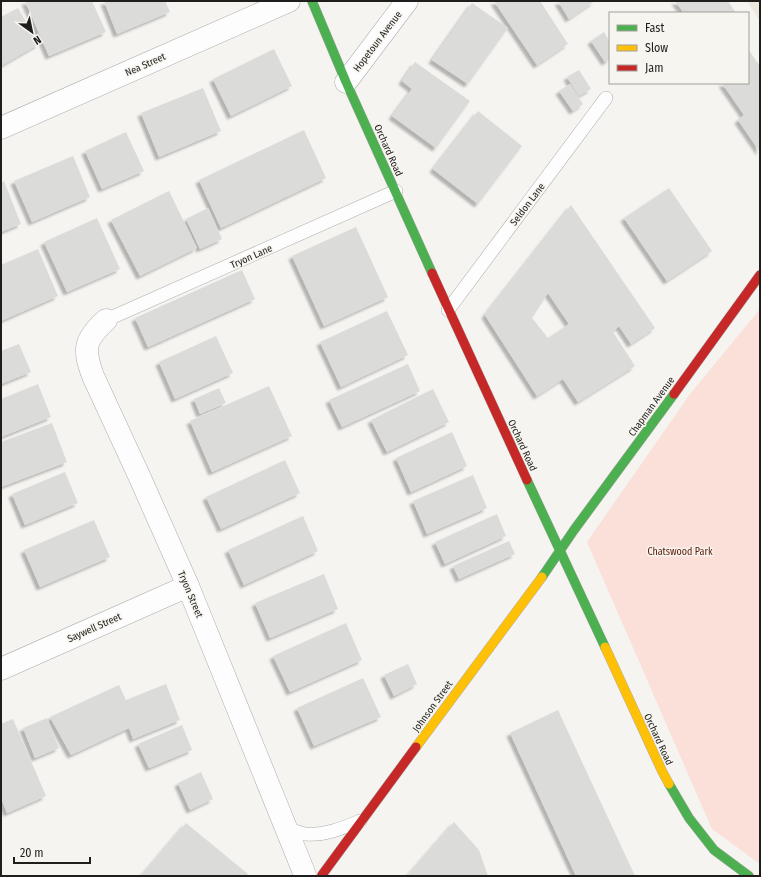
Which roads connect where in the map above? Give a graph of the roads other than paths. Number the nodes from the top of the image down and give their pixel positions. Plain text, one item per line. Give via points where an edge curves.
1 (289, 1) edge
2 (312, 1) edge
3 (407, 1) edge
4 (346, 82) junction
5 (606, 98) dead end
6 (1, 128) edge
7 (396, 191) junction
8 (760, 276) edge
9 (448, 310) junction
10 (106, 320) joint
11 (560, 551) junction
12 (188, 586) junction
13 (1, 669) edge
14 (361, 821) junction
15 (287, 829) junction
16 (313, 875) edge
17 (749, 876) edge

1 - 6 street, Nea Street
2 - 4 street, Orchard Road
3 - 4 street, Hopetoun Avenue
4 - 7 street, Orchard Road
5 - 9 lane, Seldon Lane
7 - 9 street, Orchard Road
7 - 10 lane, Tryon Lane
8 - 11 street, Chapman Avenue
9 - 11 street, Orchard Road
10 - 12 street, Tryon Street via 94,331 87,344 87,359
11 - 14 street, Johnson Street
11 - 17 street, Orchard Road via 662,771 689,818 714,850
12 - 13 street, Saywell Street
12 - 15 street, Tryon Street
14 - 15 lane via 319,834 305,834
14 - 16 street, Johnson Street
15 - 16 street, Tryon Street via 299,864

